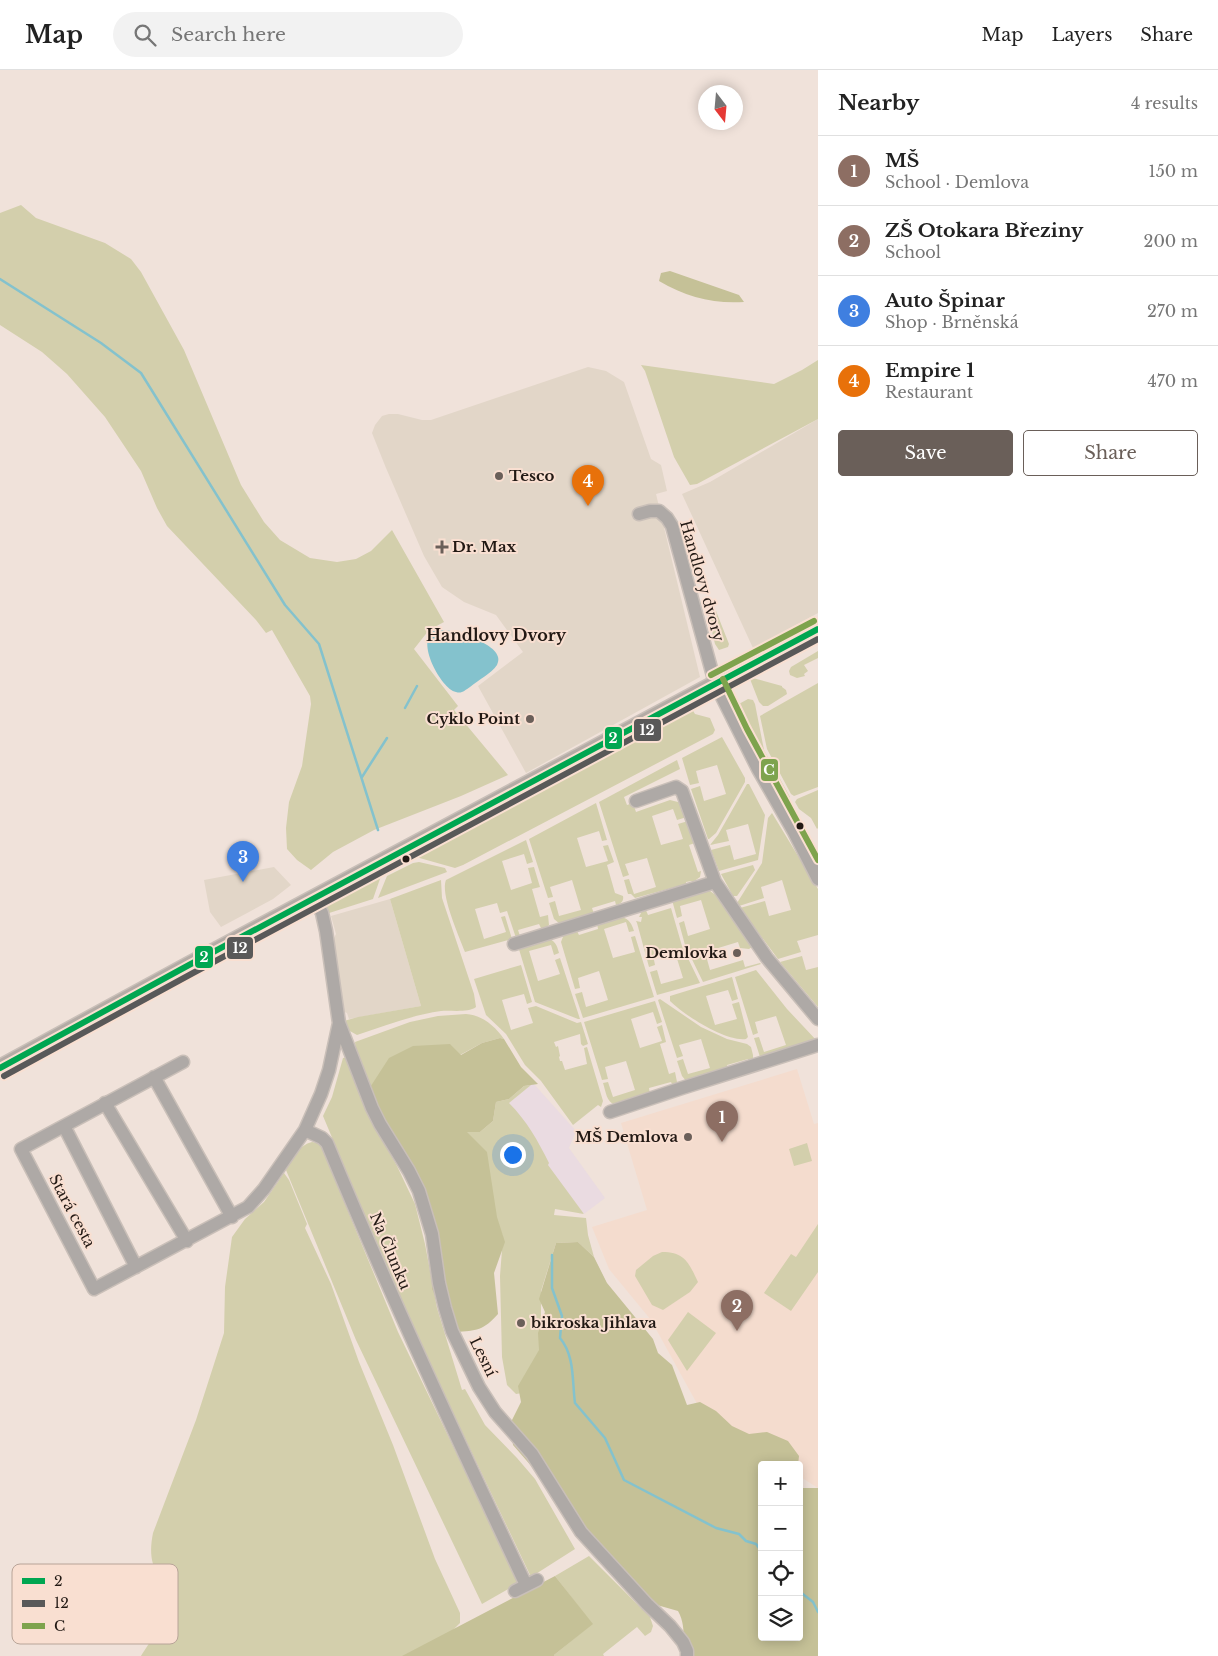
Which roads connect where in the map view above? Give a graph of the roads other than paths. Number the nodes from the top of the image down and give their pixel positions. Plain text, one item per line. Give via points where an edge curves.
1 (639, 514) dead end
2 (818, 629) edge
3 (715, 683) junction
4 (636, 801) dead end
5 (818, 879) edge
6 (715, 882) junction
7 (314, 898) junction
8 (514, 944) dead end
9 (818, 1019) edge
10 (338, 1023) junction
11 (818, 1046) edge
12 (182, 1062) dead end
13 (0, 1068) edge
14 (154, 1077) junction
15 (106, 1103) junction
16 (610, 1112) dead end
17 (64, 1126) junction
18 (305, 1130) junction
19 (232, 1217) junction
20 (186, 1241) junction
21 (136, 1266) junction
22 (526, 1586) dead end
23 (687, 1656) edge

1 - 3 street, Handlovy dvory via 659,511 672,526
2 - 3 main road
3 - 5 street
3 - 7 main road
4 - 6 street via 676,788 682,791
6 - 8 street
6 - 9 street via 766,958
7 - 10 street via 326,931
7 - 13 main road
10 - 18 street via 329,1070
10 - 23 street, Lesní via 372,1108 419,1191 432,1234 445,1308 478,1387 532,1454 581,1532 670,1626 683,1642
11 - 16 street
12 - 14 street, Stará cesta
14 - 15 street, Stará cesta
14 - 19 street
15 - 17 street, Stará cesta
15 - 20 street
17 - 21 street, Stará cesta
17 - 21 street, Stará cesta via 21,1149 94,1288
18 - 19 street, Stará cesta via 252,1203
18 - 22 street, Na Člunku via 327,1144 384,1280
19 - 20 street, Stará cesta
20 - 21 street, Stará cesta

